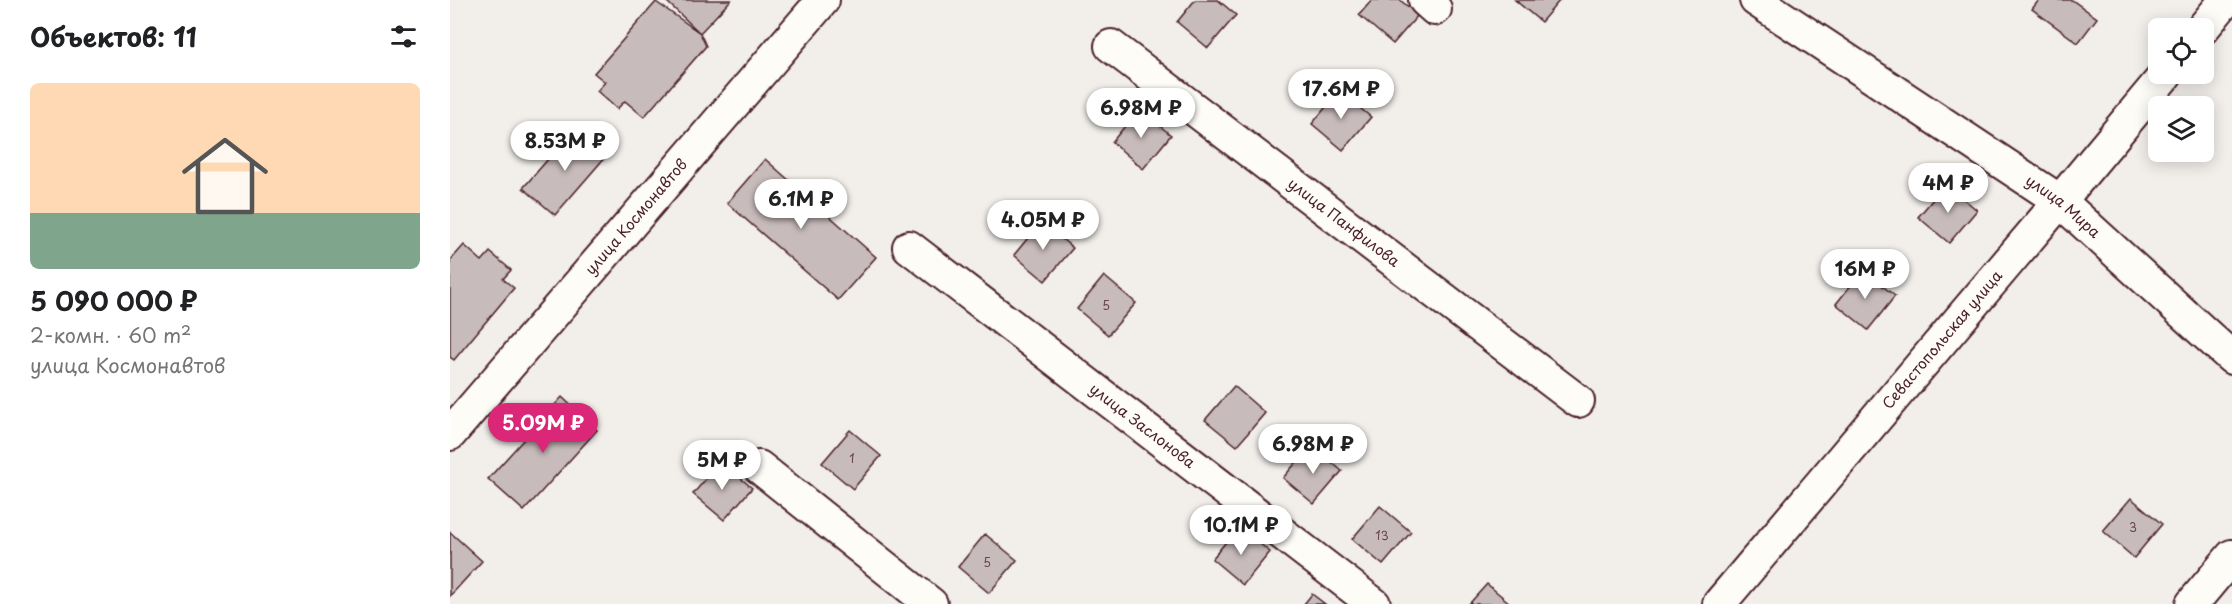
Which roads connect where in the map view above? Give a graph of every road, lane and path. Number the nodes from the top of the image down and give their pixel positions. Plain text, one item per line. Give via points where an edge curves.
1 (823, 0) edge
2 (1756, 0) edge
3 (2226, 0) edge
4 (2211, 18) edge
5 (1112, 46) dead end
6 (2158, 84) edge
7 (2060, 201) junction
8 (909, 247) dead end
9 (2232, 358) edge
10 (1578, 401) dead end
11 (450, 434) edge
12 (759, 467) dead end
13 (2232, 556) edge
14 (931, 604) edge
15 (1374, 604) edge
16 (1719, 604) edge
17 (2192, 604) edge

1 - 11 street, улица Космонавтов
2 - 7 street, улица Мира
3 - 4 street
5 - 10 street, улица Панфилова
6 - 7 street, Севастопольская улица
7 - 9 street, улица Мира
7 - 16 street, Севастопольская улица
8 - 15 street, улица Заслонова
12 - 14 street
13 - 17 street

